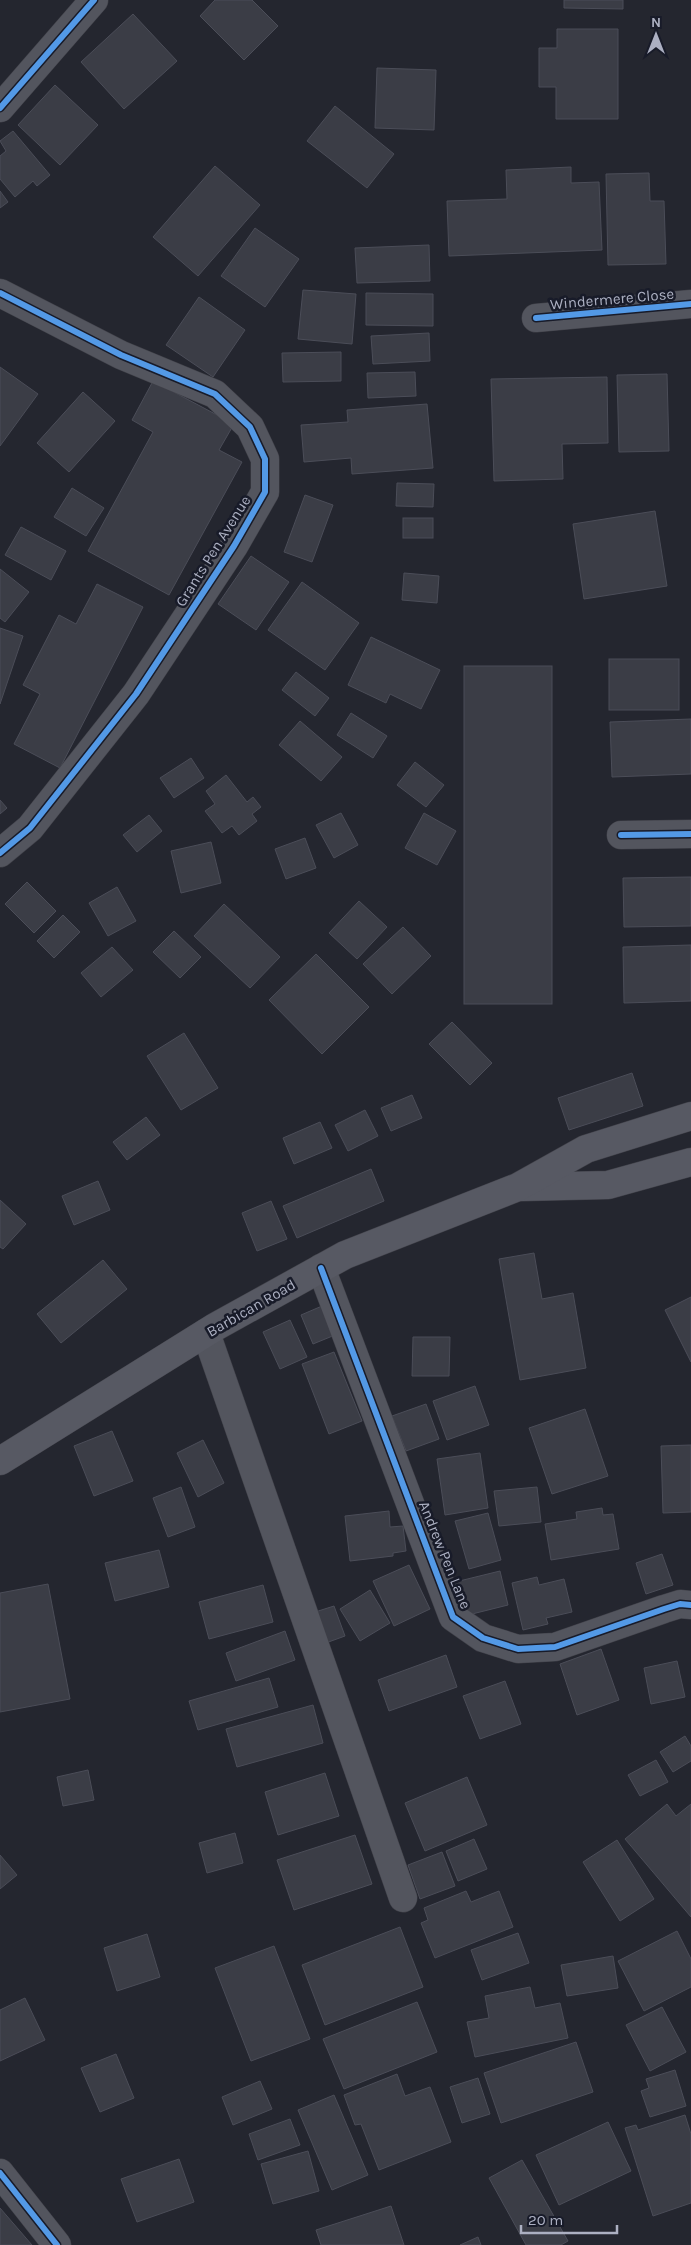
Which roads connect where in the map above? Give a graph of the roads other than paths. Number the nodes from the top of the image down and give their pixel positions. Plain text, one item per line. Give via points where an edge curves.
1 (94, 0) edge
2 (0, 108) edge
3 (0, 293) edge
4 (691, 304) edge
5 (536, 318) dead end
6 (691, 834) edge
7 (621, 836) dead end
8 (0, 853) edge
9 (691, 1116) edge
10 (691, 1162) edge
11 (518, 1187) junction
12 (321, 1268) junction
13 (206, 1333) junction
14 (0, 1461) edge
15 (691, 1605) edge
16 (403, 1898) dead end
17 (0, 2173) edge
18 (57, 2245) edge

1 - 2 street
3 - 8 street, Grants Pen Avenue via 121,355 215,394 250,428 265,459 264,492 234,546 136,694 30,828
4 - 5 street, Windermere Close
6 - 7 street
9 - 11 main road, Barbican Road via 586,1149
10 - 11 main road, Barbican Road via 608,1185
11 - 12 main road, Barbican Road via 345,1255
12 - 13 main road, Barbican Road
12 - 15 street, Andrew Pen Lane via 453,1617 483,1638 518,1649 555,1647 672,1607
13 - 14 main road, Barbican Road
13 - 16 street
17 - 18 street

